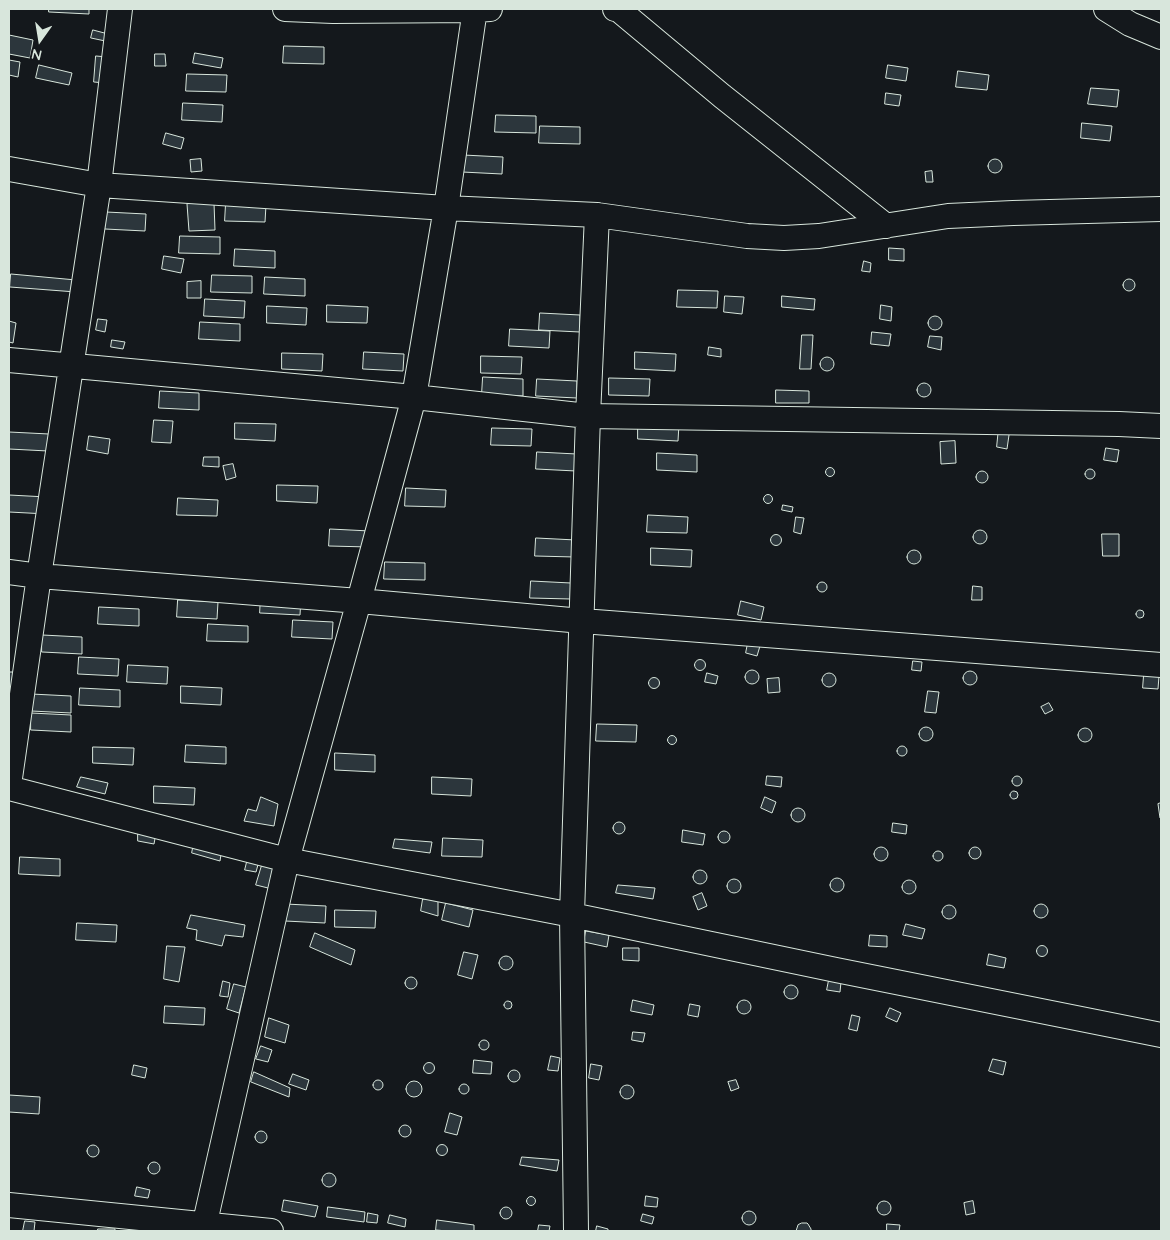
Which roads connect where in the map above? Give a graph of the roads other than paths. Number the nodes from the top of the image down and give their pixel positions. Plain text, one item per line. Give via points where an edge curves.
1 (120, 9) edge
2 (285, 9) edge
3 (480, 9) edge
4 (615, 9) edge
5 (1106, 9) edge
6 (1161, 37) edge
7 (9, 169) edge
8 (99, 185) junction
9 (446, 208) junction
10 (1161, 209) edge
11 (597, 215) junction
12 (886, 226) junction
13 (9, 360) edge
14 (72, 365) junction
15 (414, 397) junction
16 (588, 416) junction
17 (1161, 426) edge
18 (9, 572) edge
19 (39, 576) junction
20 (359, 601) junction
21 (582, 621) junction
22 (1161, 665) edge
23 (9, 786) edge
24 (287, 860) junction
25 (572, 916) junction
26 (1161, 1035) edge
27 (9, 1206) edge
28 (203, 1228) edge
29 (271, 1231) edge
30 (576, 1231) edge

1 - 8 street
2 - 3 street via 333,12
3 - 9 street
4 - 12 street
5 - 6 street
7 - 8 street
8 - 9 street
8 - 14 street
9 - 11 street
9 - 15 street
10 - 12 street via 948,216
11 - 12 street via 747,236 784,238
11 - 16 street
13 - 14 street
14 - 15 street
14 - 19 street
15 - 16 street
15 - 20 street
16 - 17 street
16 - 21 street
18 - 19 street
19 - 20 street
19 - 23 street
20 - 21 street
20 - 24 street
21 - 22 street
21 - 25 street
23 - 24 street
24 - 25 street
24 - 28 street
25 - 26 street
25 - 30 street
27 - 28 street
28 - 29 street

